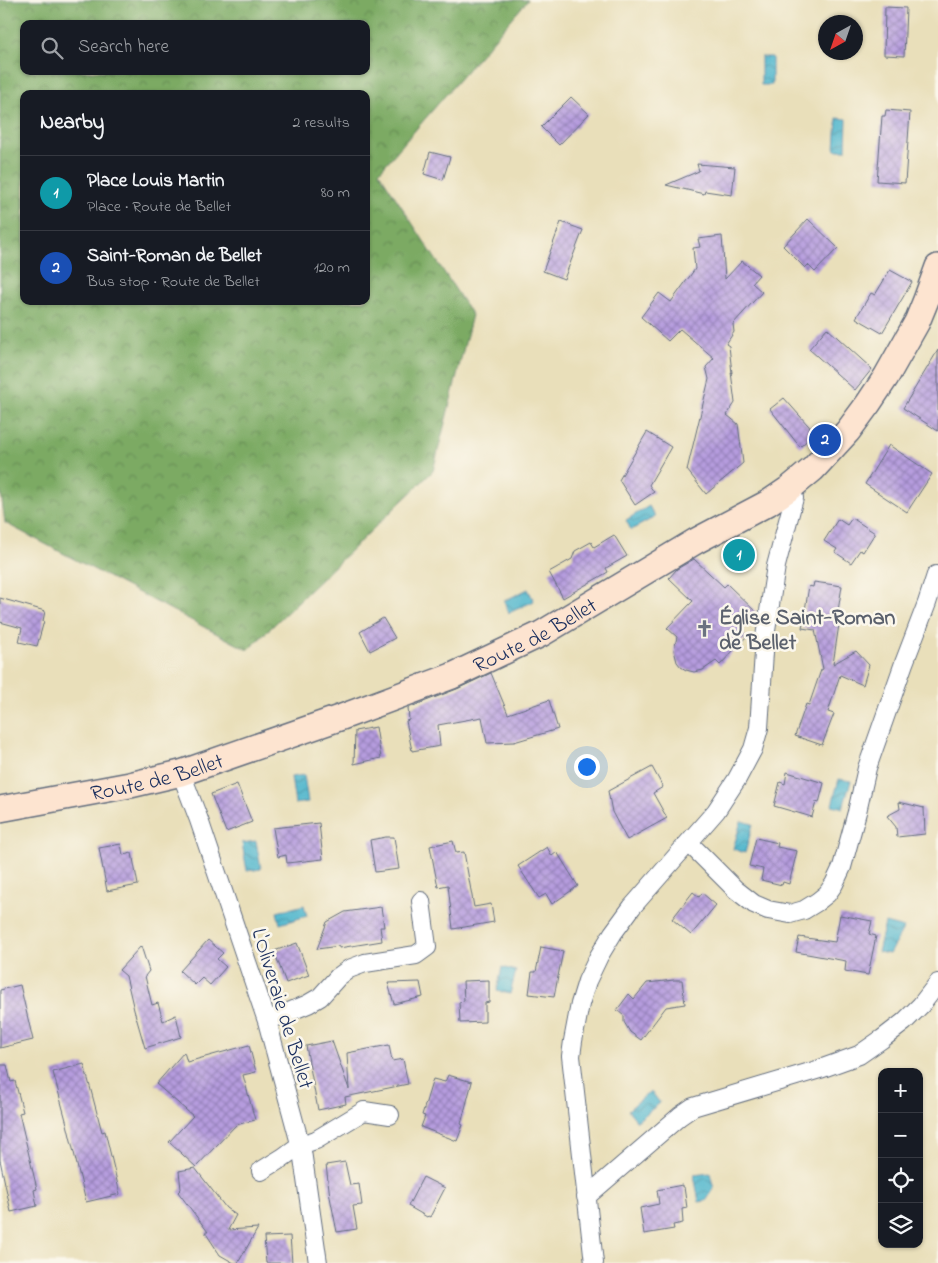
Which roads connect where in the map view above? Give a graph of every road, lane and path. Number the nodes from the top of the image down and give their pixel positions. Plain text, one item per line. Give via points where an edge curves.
1 (938, 267) edge
2 (790, 488) junction
3 (936, 575) dead end
4 (181, 773) junction
5 (0, 809) edge
6 (689, 843) junction
7 (421, 901) dead end
8 (938, 983) edge
9 (267, 1021) junction
10 (390, 1114) dead end
11 (300, 1145) junction
12 (261, 1171) dead end
13 (586, 1197) junction
14 (318, 1263) edge
15 (594, 1263) edge

1 - 2 main road, Route de Bellet via 917,322 868,404 828,454
2 - 4 main road, Route de Bellet via 541,634 452,676
2 - 6 street via 794,498 774,574 765,637 761,709 753,749 716,811
3 - 6 street via 867,768 842,867 826,894 804,910 790,914 768,910 736,890
4 - 5 main road, Route de Bellet
4 - 9 street, L'Oliveraie de Bellet
6 - 13 street via 613,933 587,981 580,1004 571,1056
7 - 9 street via 427,947 416,956 365,963 349,969 320,997
8 - 13 street via 904,1022 859,1055 693,1107
9 - 11 street, L'Oliveraie de Bellet
10 - 11 street via 364,1111 316,1140
11 - 12 street
11 - 14 street, L'Oliveraie de Bellet
13 - 15 street

